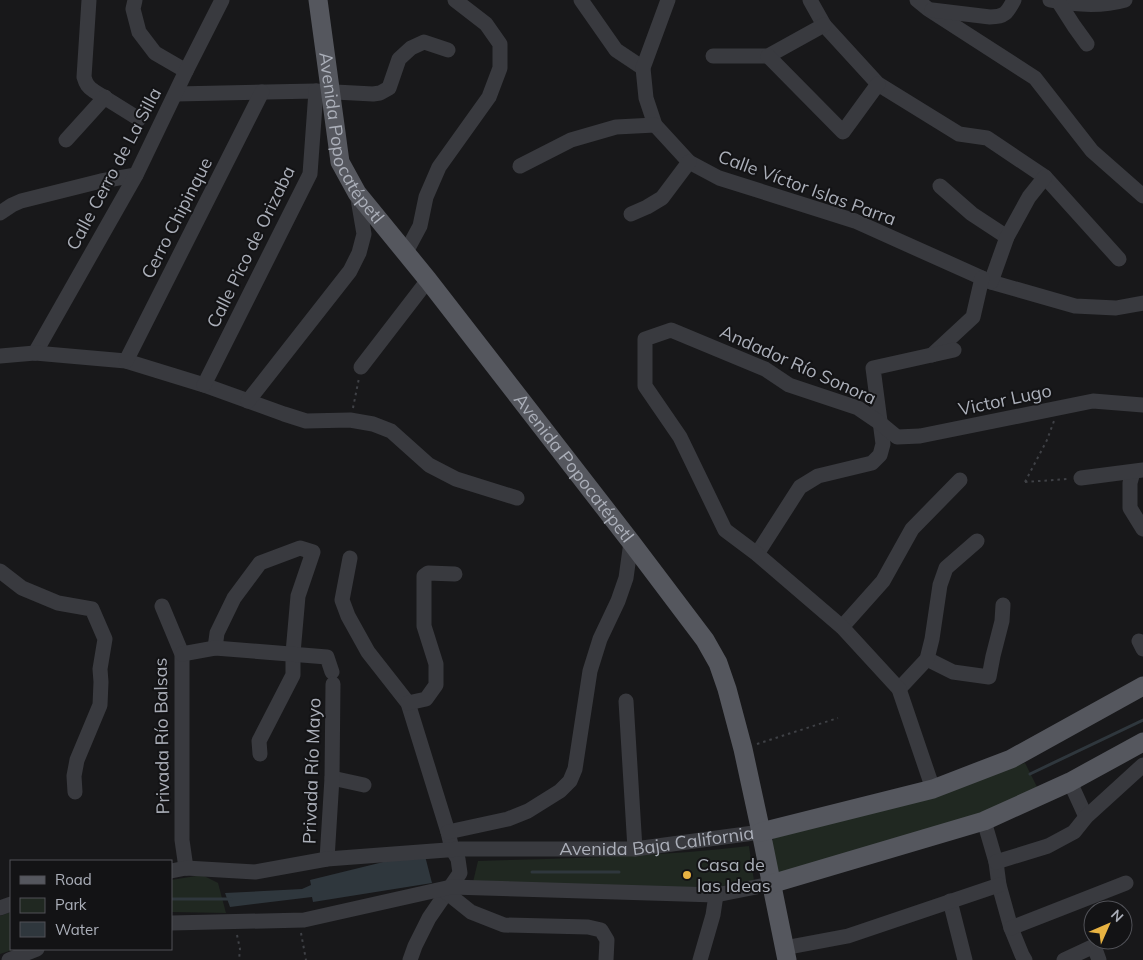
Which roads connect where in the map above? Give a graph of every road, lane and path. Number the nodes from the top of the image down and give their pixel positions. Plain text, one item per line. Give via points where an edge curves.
1 (89, 0) edge
2 (136, 0) edge
3 (222, 0) edge
4 (318, 0) edge
5 (456, 0) edge
6 (581, 0) edge
7 (668, 0) edge
8 (810, 0) edge
9 (1014, 0) edge
10 (1125, 0) edge
11 (1054, 1) edge
12 (922, 5) edge
13 (824, 25) junction
14 (1087, 44) dead end
15 (448, 50) dead end
16 (713, 56) dead end
17 (768, 56) junction
18 (643, 68) junction
19 (186, 72) junction
20 (878, 84) junction
21 (323, 91) junction
22 (262, 92) junction
23 (176, 94) junction
24 (105, 97) junction
25 (139, 119) dead end
26 (655, 125) junction
27 (66, 140) dead end
28 (689, 162) junction
29 (520, 166) dead end
30 (136, 175) junction
31 (1045, 177) junction
32 (940, 186) dead end
33 (357, 193) junction
34 (1143, 196) edge
35 (0, 213) edge
36 (631, 214) dead end
37 (1007, 237) junction
38 (406, 252) junction
39 (1119, 259) dead end
40 (428, 280) junction
41 (987, 280) junction
42 (1143, 303) edge
43 (954, 350) dead end
44 (35, 353) junction
45 (932, 355) junction
46 (0, 356) edge
47 (126, 361) junction
48 (361, 367) joint
49 (204, 385) junction
50 (248, 401) junction
51 (1143, 405) edge
52 (1060, 407) junction
53 (350, 420) junction
54 (880, 423) junction
55 (1138, 471) edge
56 (1082, 478) joint
57 (960, 480) dead end
58 (517, 498) dead end
59 (1143, 529) edge
60 (977, 541) dead end
61 (631, 542) junction
62 (757, 554) junction
63 (350, 558) dead end
64 (0, 571) edge
65 (455, 574) dead end
66 (1003, 605) dead end
67 (162, 606) dead end
68 (842, 627) junction
69 (214, 648) junction
70 (293, 653) junction
71 (182, 654) junction
72 (927, 659) junction
73 (1143, 686) edge
74 (899, 688) junction
75 (626, 701) dead end
76 (408, 703) junction
77 (838, 718) dead end
78 (1143, 742) edge
79 (743, 749) junction
80 (260, 754) dead end
81 (1143, 765) edge
82 (332, 778) junction
83 (1070, 782) junction
84 (364, 785) dead end
85 (933, 789) junction
86 (75, 792) dead end
87 (1086, 816) junction
88 (984, 822) junction
89 (448, 832) junction
90 (761, 832) junction
91 (452, 849) junction
92 (635, 849) junction
93 (327, 858) junction
94 (996, 862) junction
95 (186, 868) junction
96 (172, 871) edge
97 (1126, 883) dead end
98 (771, 884) junction
99 (999, 885) junction
100 (449, 889) junction
101 (716, 895) junction
102 (950, 901) junction
103 (300, 921) junction
104 (234, 922) junction
105 (172, 923) edge
106 (1011, 928) junction
107 (34, 950) edge
108 (786, 954) edge
109 (1024, 957) edge
110 (9, 960) edge
111 (238, 960) edge
112 (306, 960) edge
113 (410, 960) edge
114 (606, 960) edge
115 (700, 960) edge
116 (965, 960) edge
117 (1064, 960) edge
118 (1099, 960) edge

1 - 24 street via 84,77 89,88
2 - 19 street via 133,8 139,32 155,53
3 - 19 street, Calle Cerro de La Silla
4 - 21 main road, Avenida Popocatépetl
5 - 38 street via 486,24 500,44 500,68 489,97 439,167 426,197 420,226
6 - 18 street via 616,50
7 - 18 street, Calle Víctor Islas Parra
8 - 13 street
9 - 12 street via 1007,13 997,17
10 - 11 street via 1094,5
11 - 14 street
12 - 34 street via 1035,78 1092,151
13 - 17 street
13 - 20 street
15 - 21 street via 424,42 411,48 399,58 389,88 380,93
16 - 17 street
17 - 20 street via 843,132
18 - 26 street, Calle Víctor Islas Parra via 646,98
19 - 23 street, Calle Cerro de La Silla
20 - 31 street via 959,134 987,138
21 - 22 street
21 - 33 main road, Avenida Popocatépetl via 340,162
21 - 49 street, Calle Pico de Orizaba via 310,174
22 - 23 street
22 - 47 street, Cerro Chipinque
23 - 30 street, Calle Cerro de La Silla
24 - 25 street
24 - 27 street
26 - 28 street, Calle Víctor Islas Parra
26 - 29 street via 616,127 571,140
28 - 36 street via 662,198
28 - 41 street, Calle Víctor Islas Parra via 718,178 855,221
30 - 35 street via 21,201
30 - 44 street, Calle Cerro de La Silla
31 - 37 street via 1029,197
31 - 39 street
32 - 37 street via 972,214
33 - 38 main road, Avenida Popocatépetl
33 - 50 street via 364,234 359,254 350,271
37 - 41 street
38 - 40 main road, Avenida Popocatépetl
40 - 48 street
40 - 61 main road, Avenida Popocatépetl
41 - 42 street, Calle Víctor Islas Parra via 1075,306 1116,308
41 - 45 street via 973,317
43 - 45 street
44 - 46 street
44 - 47 street
45 - 54 street via 873,368
47 - 49 street
48 - 53 path
49 - 50 street
50 - 53 street via 306,421
51 - 52 street, Victor Lugo via 1093,401
52 - 54 street, Victor Lugo via 920,436 897,437
52 - 56 path via 1025,482
53 - 58 street via 391,431 429,465 456,480
54 - 62 street via 883,444 880,455 872,463 818,476 800,488
54 - 62 street, Andador Río Sonora via 858,408 789,385 765,369 670,330 645,339 645,386 680,438 725,530
55 - 56 street
55 - 59 street via 1130,483 1130,508
57 - 68 street via 912,529 883,580
60 - 72 street via 946,568
61 - 79 main road, Avenida Popocatépetl via 705,640 718,663
61 - 89 street via 626,578 590,672 575,769 570,781 560,791 522,814
62 - 68 street
63 - 76 street via 342,600 348,616 368,652
64 - 86 street via 22,588 58,603 92,609 104,639 100,705 77,760
65 - 76 street via 428,573 424,576 424,626 436,664 436,685 426,699
66 - 72 street via 989,677 953,672
67 - 71 street, Privada Río Balsas
68 - 74 street
69 - 70 street, Privada Río Mayo
69 - 70 street via 217,632 234,598 260,563 300,548 313,552 298,596
69 - 71 street, Privada Río Mayo
70 - 80 street via 292,675 259,741
70 - 82 street, Privada Río Mayo via 327,657 333,683
71 - 95 street, Privada Río Balsas via 182,840
72 - 74 street
73 - 85 main road, Avenida Baja California via 1011,758
74 - 85 street
75 - 92 street
76 - 89 street
77 - 79 path
78 - 83 main road
79 - 90 main road, Avenida Popocatépetl
81 - 87 street
82 - 84 street
82 - 93 street, Privada Río Mayo
83 - 87 street
83 - 88 main road
85 - 90 main road, Avenida Baja California
87 - 94 street via 1074,832 1048,846
88 - 94 street
88 - 98 main road
89 - 91 street
90 - 92 street, Avenida Baja California
90 - 98 main road, Avenida Popocatépetl
91 - 92 street, Avenida Baja California
91 - 93 street, Avenida Baja California
91 - 100 street via 458,859 460,874
93 - 95 street, Avenida Baja California via 255,872
94 - 99 street
95 - 96 street, Avenida Baja California
97 - 106 street
98 - 101 street
98 - 108 main road, Avenida Popocatépetl
99 - 102 street
99 - 106 street
100 - 101 street
100 - 103 street
100 - 113 street via 429,918
100 - 114 street via 472,912 504,925 600,930 606,940
101 - 115 street
102 - 108 street
102 - 116 street
103 - 104 street
103 - 112 path
104 - 105 street
104 - 111 path via 240,949
106 - 109 street
107 - 110 street
117 - 118 street via 1094,946

